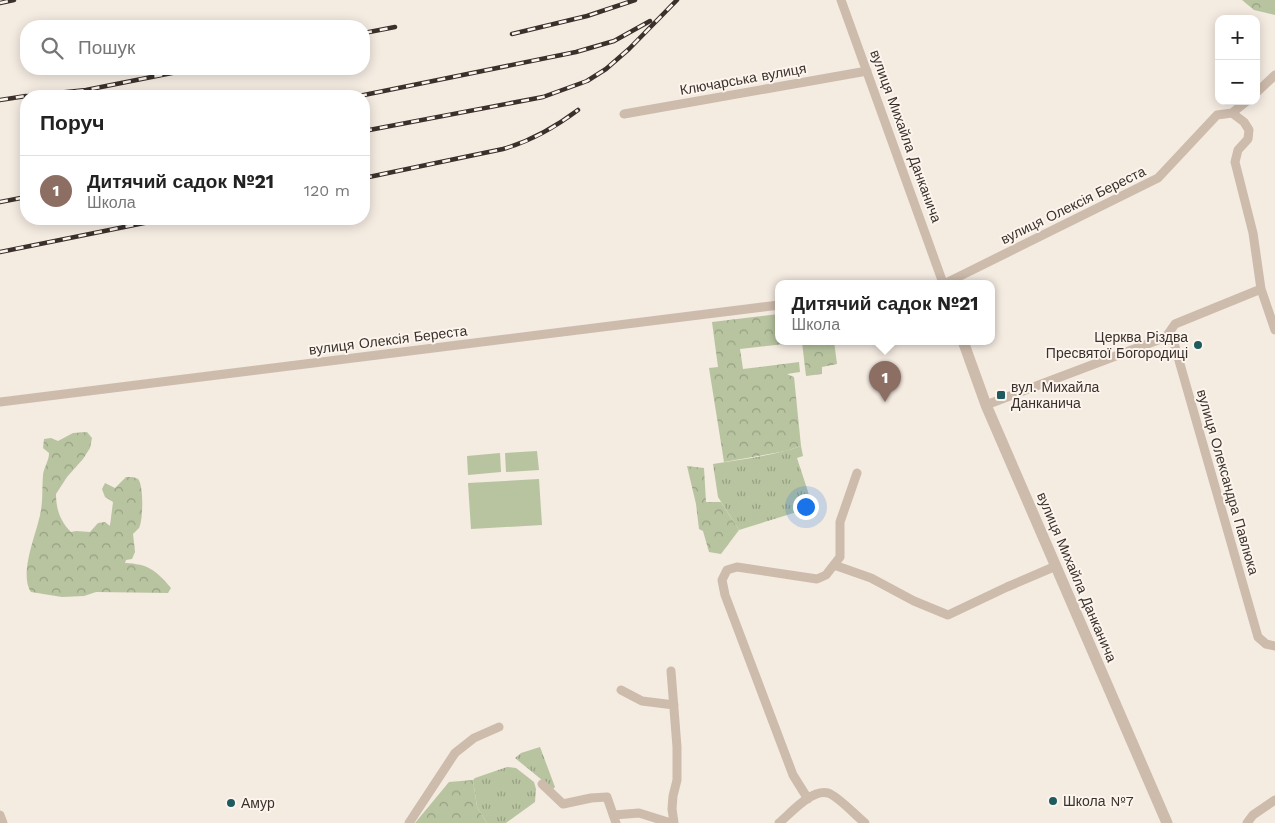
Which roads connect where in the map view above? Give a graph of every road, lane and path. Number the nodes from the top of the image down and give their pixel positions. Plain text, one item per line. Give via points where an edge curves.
1 (841, 0) edge
2 (867, 71) junction
3 (1275, 75) edge
4 (1260, 88) edge
5 (1242, 105) edge
6 (1232, 113) junction
7 (624, 114) dead end
8 (943, 280) edge
9 (950, 280) edge
10 (1261, 289) junction
11 (775, 305) edge
12 (1275, 330) edge
13 (1166, 337) junction
14 (964, 345) edge
15 (0, 402) edge
16 (986, 405) junction
17 (857, 473) dead end
18 (834, 565) junction
19 (1056, 566) junction
20 (1275, 646) edge
21 (671, 671) dead end
22 (621, 690) dead end
23 (674, 705) junction
24 (500, 727) dead end
25 (542, 784) dead end
26 (808, 799) junction
27 (1275, 800) edge
28 (0, 815) edge
29 (615, 819) edge
30 (3, 823) edge
31 (409, 823) edge
32 (673, 823) edge
33 (779, 823) edge
34 (865, 823) edge
35 (1167, 823) edge
36 (1247, 823) edge

1 - 2 street, вулиця Михайла Данканича
2 - 7 street, Ключарська вулиця
2 - 8 street, вулиця Михайла Данканича
3 - 4 street
5 - 6 street, вулиця Олексія Береста
6 - 9 street, вулиця Олексія Береста via 1217,115 1158,178
6 - 10 street via 1249,130 1248,139 1238,150 1236,162 1253,233
10 - 12 street
10 - 13 street via 1175,324
11 - 15 street, вулиця Олексія Береста
13 - 16 street
13 - 20 street, вулиця Олександра Павлюка via 1174,343 1258,637
14 - 16 street, вулиця Михайла Данканича
16 - 19 street, вулиця Михайла Данканича
17 - 18 street via 840,522 840,557
18 - 19 street via 871,578 948,616
18 - 26 street via 826,575 816,579 737,567 727,570 722,580 792,774
19 - 35 street, вулиця Михайла Данканича
21 - 23 street
22 - 23 street via 642,701
23 - 32 street via 678,747
24 - 31 street via 474,738 455,753
25 - 29 street via 563,804 608,797
26 - 33 street
26 - 34 street via 819,793 830,793
27 - 36 street
28 - 30 street
29 - 32 street via 638,813

